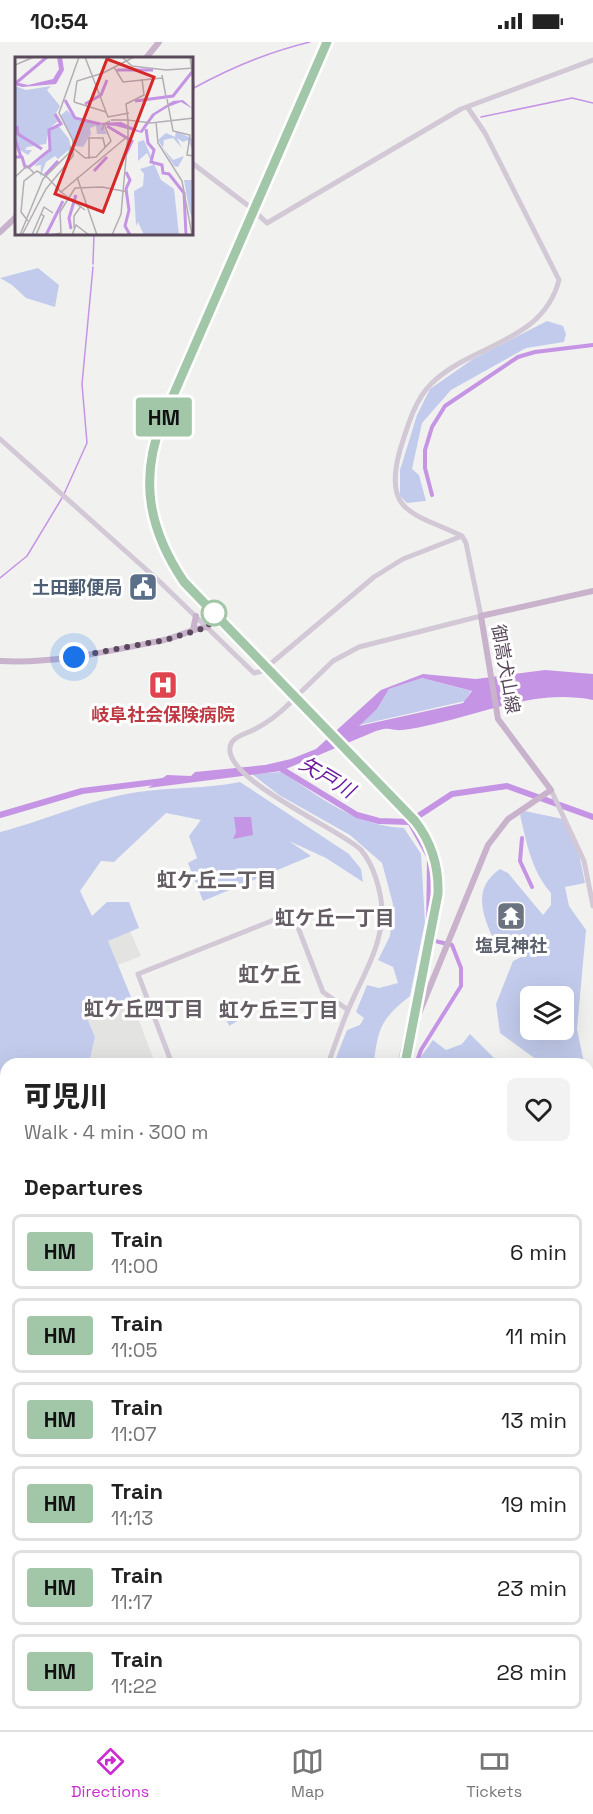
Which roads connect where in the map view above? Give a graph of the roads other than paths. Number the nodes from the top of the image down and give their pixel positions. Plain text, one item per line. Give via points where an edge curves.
1 (159, 42) edge
2 (147, 57) edge
3 (593, 60) edge
4 (468, 108) junction
5 (194, 165) edge
6 (15, 218) edge
7 (0, 232) edge
8 (0, 439) edge
9 (462, 536) junction
10 (593, 591) edge
11 (196, 616) junction
12 (481, 616) junction
13 (208, 627) junction
14 (193, 630) junction
15 (0, 661) edge
16 (302, 691) tunnel mouth
17 (291, 702) tunnel mouth
18 (551, 790) junction
19 (593, 906) edge
20 (348, 1010) junction
21 (170, 1058) edge
22 (330, 1058) edge
23 (402, 1058) edge

1 - 2 main road
3 - 4 street
4 - 5 street via 267,223
4 - 9 street via 559,279 550,300 528,327 432,382 409,422 399,455 395,483 398,499 412,513
6 - 7 main road
8 - 11 street
9 - 12 street
9 - 13 street via 403,559 374,577 258,673 248,670
10 - 12 main road, 御嵩犬山線
11 - 13 street
11 - 14 main road
12 - 16 street via 359,647 333,661
12 - 18 main road, 御嵩犬山線 via 501,726
13 - 14 main road
14 - 15 main road via 173,638 74,657 28,663
17 - 20 street via 262,726 231,742 230,752 242,774 259,787 350,841 368,861 375,876 382,907 379,936
18 - 19 street via 584,861
18 - 23 main road via 508,819 488,845 420,1011 412,1017
20 - 21 street via 323,992 290,914 138,974
20 - 22 street

